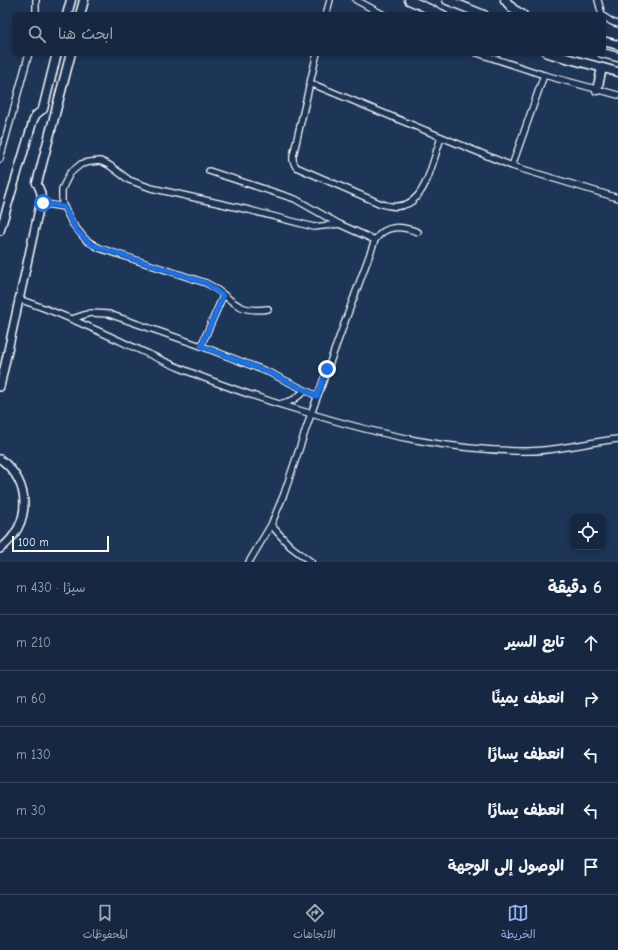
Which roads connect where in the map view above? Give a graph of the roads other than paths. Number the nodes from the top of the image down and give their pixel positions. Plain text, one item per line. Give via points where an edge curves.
1 (36, 0) edge
2 (71, 0) edge
3 (84, 0) edge
4 (330, 0) edge
5 (356, 0) edge
6 (409, 0) edge
7 (447, 0) edge
8 (506, 0) edge
9 (598, 0) edge
10 (36, 12) edge
11 (68, 12) edge
12 (81, 12) edge
13 (327, 12) edge
14 (378, 12) edge
15 (435, 12) edge
16 (477, 12) edge
17 (518, 12) edge
18 (602, 12) edge
19 (606, 17) edge
20 (618, 24) edge
21 (606, 42) edge
22 (618, 45) edge
23 (606, 54) edge
24 (29, 56) edge
25 (56, 56) edge
26 (70, 56) edge
27 (316, 56) edge
28 (486, 56) edge
29 (558, 56) edge
30 (618, 57) edge
31 (602, 68) junction
32 (618, 72) edge
33 (544, 75) junction
34 (310, 83) junction
35 (597, 90) junction
36 (618, 95) edge
37 (43, 109) joint
38 (441, 138) junction
39 (0, 159) edge
40 (512, 166) junction
41 (209, 171) dead end
42 (37, 183) joint
43 (618, 198) edge
44 (40, 203) junction
45 (64, 207) junction
46 (339, 224) junction
47 (0, 230) edge
48 (418, 232) dead end
49 (374, 240) junction
50 (223, 296) junction
51 (18, 298) junction
52 (268, 309) dead end
53 (72, 319) junction
54 (201, 346) junction
55 (0, 387) edge
56 (305, 391) junction
57 (317, 396) junction
58 (280, 404) junction
59 (311, 414) junction
60 (618, 440) edge
61 (0, 458) edge
62 (271, 525) junction
63 (0, 549) edge
64 (249, 562) edge
65 (311, 562) edge

1 - 10 street
2 - 11 main road
3 - 12 main road
4 - 13 street
5 - 14 street
6 - 15 main road
7 - 16 main road
8 - 17 main road
9 - 18 street
19 - 20 street
21 - 22 main road
23 - 30 main road
24 - 39 street
25 - 37 main road
26 - 42 main road
27 - 34 street
28 - 33 street
29 - 31 main road
31 - 32 main road
31 - 35 main road
33 - 35 street
33 - 40 street
34 - 38 street
34 - 38 street via 293,163 358,195 393,208 412,203 421,192
35 - 36 street
37 - 47 street via 33,121
38 - 40 street
40 - 43 street
41 - 46 street via 295,199
42 - 44 street via 41,193
44 - 45 street
44 - 51 street
45 - 46 street via 62,189 67,176 81,164 95,161 108,165 129,180 151,188 314,227
45 - 50 street via 76,230 92,245 206,283
46 - 49 street
48 - 49 street via 404,227 394,227 381,233
49 - 57 street
50 - 52 street via 242,308
50 - 54 street
51 - 53 street
51 - 55 street
53 - 54 street via 90,313 109,314
53 - 58 street via 186,371
54 - 56 street via 268,372
56 - 57 street
56 - 58 street via 293,400
57 - 59 street
58 - 59 street
59 - 60 street via 414,441 481,449 550,450
59 - 62 street
61 - 63 street via 19,480 23,489 24,508 23,518 14,535
62 - 64 street
62 - 65 street via 290,546

